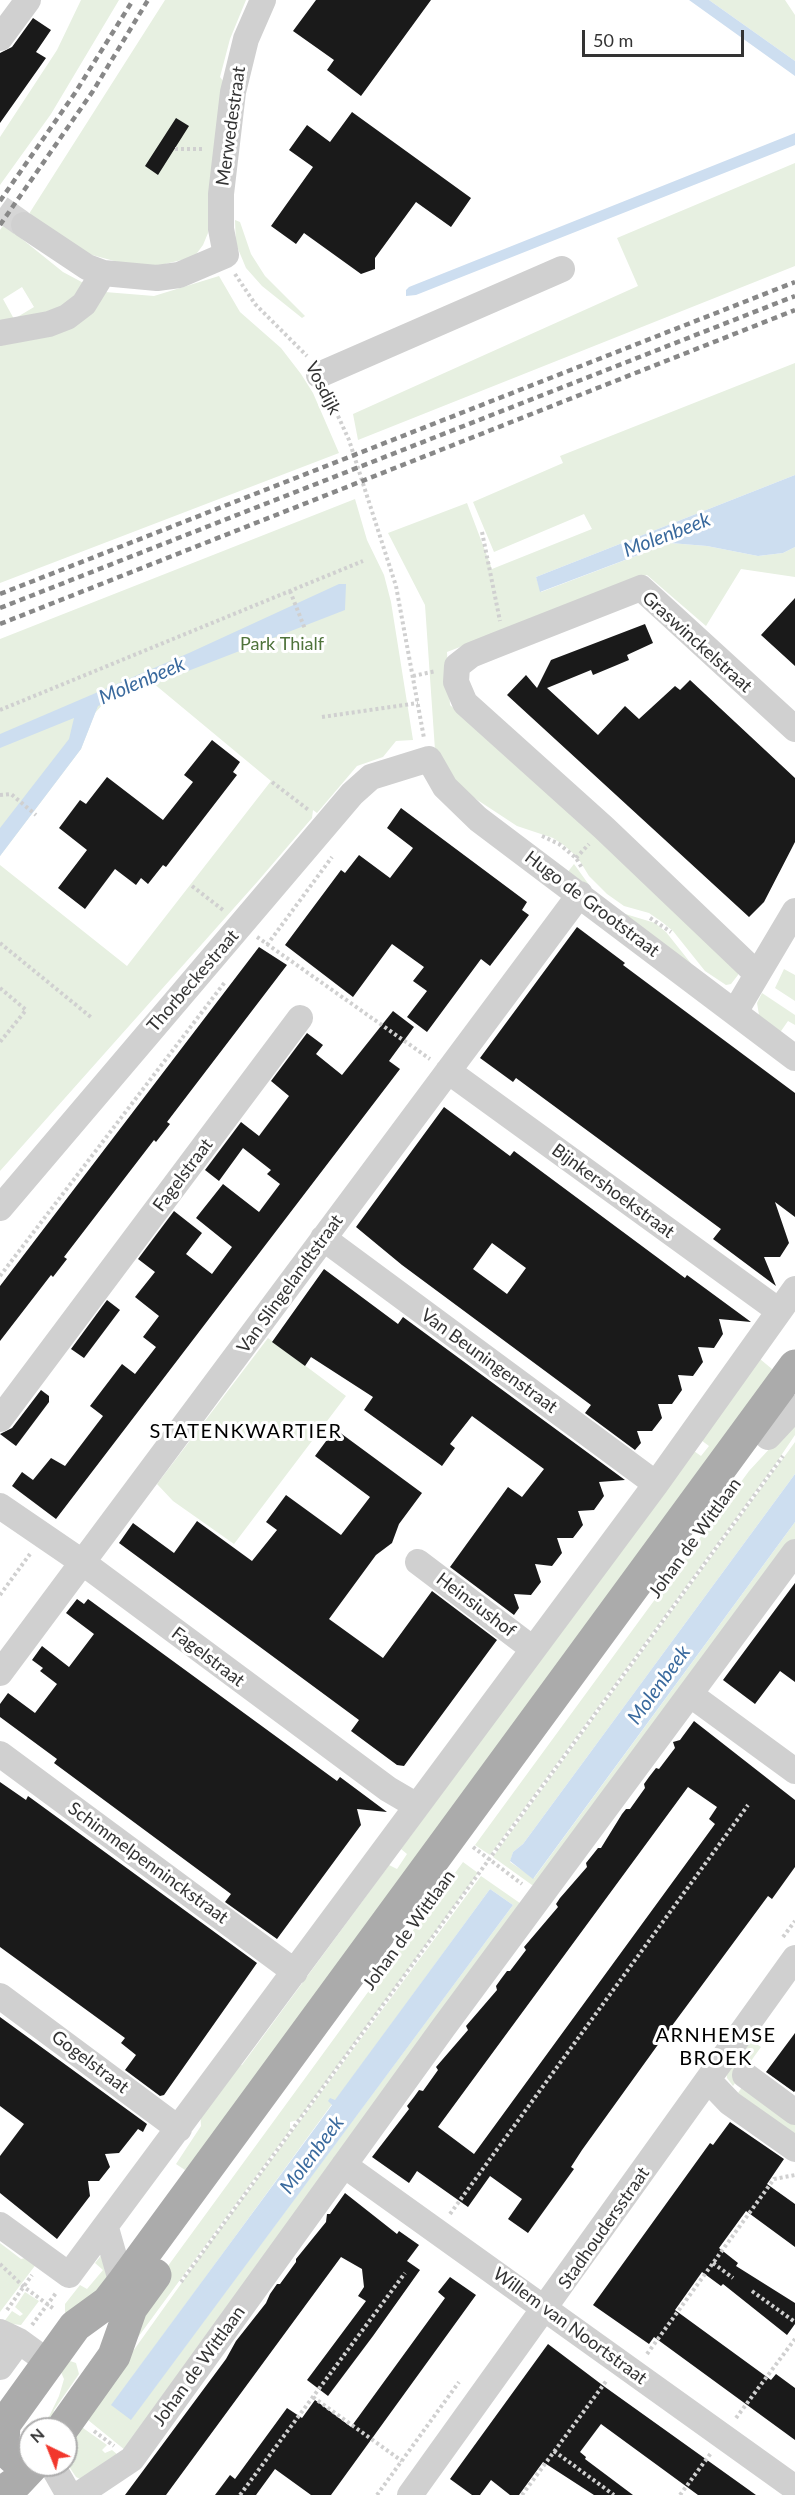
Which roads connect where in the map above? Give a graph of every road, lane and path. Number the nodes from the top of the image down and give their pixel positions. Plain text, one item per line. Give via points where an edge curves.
1 (28, 0) edge
2 (263, 0) edge
3 (0, 38) edge
4 (24, 225) tunnel mouth
5 (226, 255) junction
6 (562, 269) dead end
7 (103, 273) junction
8 (0, 333) edge
9 (319, 375) junction
10 (482, 532) dead end
11 (363, 561) dead end
12 (290, 591) junction
13 (305, 629) dead end
14 (506, 642) junction
15 (418, 703) junction
16 (0, 710) edge
17 (322, 717) dead end
18 (795, 729) edge
19 (429, 759) junction
20 (272, 782) dead end
21 (0, 795) edge
22 (36, 815) dead end
23 (327, 825) junction
24 (604, 828) junction
25 (560, 879) junction
26 (192, 886) dead end
27 (580, 894) junction
28 (795, 911) edge
29 (251, 937) junction
30 (0, 943) edge
31 (757, 974) junction
32 (230, 976) dead end
33 (0, 988) edge
34 (735, 1012) junction
35 (92, 1018) dead end
36 (300, 1018) dead end
37 (0, 1042) edge
38 (795, 1058) edge
39 (448, 1071) junction
40 (0, 1208) edge
41 (323, 1238) junction
42 (0, 1276) edge
43 (795, 1289) edge
44 (779, 1311) junction
45 (795, 1366) edge
46 (795, 1400) edge
47 (795, 1408) edge
48 (0, 1419) edge
49 (777, 1444) junction
50 (656, 1484) junction
51 (0, 1506) edge
52 (43, 1537) junction
53 (795, 1552) edge
54 (82, 1562) junction
55 (418, 1562) dead end
56 (0, 1595) edge
57 (533, 1649) junction
58 (0, 1673) edge
59 (691, 1695) junction
60 (0, 1754) edge
61 (795, 1771) edge
62 (748, 1805) dead end
63 (417, 1806) junction
64 (503, 1870) dead end
65 (529, 1888) dead end
66 (795, 1958) edge
67 (295, 1972) junction
68 (0, 1996) edge
69 (745, 2075) dead end
70 (708, 2080) junction
71 (795, 2112) edge
72 (179, 2129) junction
73 (795, 2149) edge
74 (344, 2165) junction
75 (795, 2175) edge
76 (0, 2225) edge
77 (106, 2228) junction
78 (438, 2232) junction
79 (45, 2258) junction
80 (713, 2263) junction
81 (0, 2264) edge
82 (405, 2273) dead end
83 (69, 2275) junction
84 (733, 2278) dead end
85 (122, 2284) junction
86 (179, 2285) dead end
87 (24, 2287) junction
88 (752, 2291) dead end
89 (47, 2304) junction
90 (546, 2308) junction
91 (795, 2322) edge
92 (8, 2328) edge
93 (795, 2339) edge
94 (60, 2346) junction
95 (0, 2367) edge
96 (627, 2367) junction
97 (96, 2382) junction
98 (313, 2397) junction
99 (71, 2417) edge
100 (2, 2427) edge
101 (723, 2436) junction
102 (554, 2451) junction
103 (18, 2459) edge
104 (402, 2462) dead end
105 (19, 2477) edge
106 (59, 2477) edge
107 (795, 2488) edge
108 (417, 2492) edge
109 (0, 2494) edge
110 (69, 2495) edge
111 (78, 2495) edge
112 (240, 2495) edge
113 (522, 2495) edge
114 (615, 2495) edge
115 (680, 2495) edge

1 - 3 street
2 - 5 street, Merwedestraat via 246,39 233,92 221,194
4 - 7 street via 87,267
5 - 7 street via 179,275 157,278
5 - 9 path, Vosdijk via 255,304 292,339
6 - 9 street
7 - 8 street via 84,304 67,317
9 - 15 path, Vosdijk via 349,440 396,586
10 - 14 path
11 - 12 path
12 - 13 path
12 - 16 path
14 - 18 street, Graswinckelstraat via 641,588
14 - 24 street, Graswinckelstraat via 471,655 457,666 456,682 465,703
15 - 17 path
15 - 19 path, Vosdijk
19 - 23 street, Thorbeckestraat via 371,777
19 - 25 street, Hugo de Grootstraat via 459,804
20 - 23 path
21 - 22 path via 11,794
23 - 29 street, Thorbeckestraat
24 - 25 path
24 - 31 street
25 - 27 street, Hugo de Grootstraat
26 - 29 path
27 - 34 street, Hugo de Grootstraat
27 - 39 street, Van Slingelandtstraat
28 - 31 street
29 - 39 path
29 - 40 street, Thorbeckestraat
30 - 35 path
31 - 34 street
32 - 42 path, Thorbeckestraat
33 - 37 path via 26,1010
34 - 38 street, Hugo de Grootstraat
36 - 48 street, Fagelstraat
39 - 41 street, Van Slingelandtstraat
39 - 44 street, Bijnkershoekstraat
41 - 50 street, Van Beuningenstraat
41 - 54 street, Van Slingelandtstraat
43 - 44 street
44 - 50 street
45 - 85 main road, Johan de Wittlaan
46 - 49 main road, Johan de Wittlaan
47 - 49 street, Johan de Wittlaan
49 - 86 path, Johan de Wittlaan
49 - 97 main road, Johan de Wittlaan via 131,2308 114,2356
50 - 57 street
51 - 52 street, Fagelstraat
52 - 54 street, Fagelstraat
52 - 56 path
53 - 59 street, Johan de Wittlaan
54 - 58 street, Van Slingelandtstraat
54 - 63 street, Fagelstraat via 388,1790
55 - 57 street, Heinsiushof
57 - 63 street
59 - 61 street
59 - 74 street, Johan de Wittlaan
60 - 67 street, Schimmelpenninckstraat
62 - 78 path
63 - 67 street
64 - 65 path
66 - 70 street, Stadhoudersstraat
67 - 72 street
68 - 72 street, Gogelstraat
69 - 71 street
70 - 73 street via 730,2103
70 - 90 street, Stadhoudersstraat
72 - 77 street
74 - 78 street, Willem van Noortstraat
74 - 111 street, Johan de Wittlaan via 132,2459
75 - 80 path via 774,2179
76 - 79 street
77 - 83 street
77 - 85 street
78 - 90 street, Willem van Noortstraat
79 - 83 street
79 - 87 path
80 - 84 path
80 - 96 path
81 - 87 path
82 - 98 path
83 - 89 path
85 - 94 main road, Johan de Wittlaan
87 - 89 path
87 - 92 path
88 - 91 path
89 - 92 path
89 - 94 path
90 - 96 street, Willem van Noortstraat
90 - 108 street, Stadhoudersstraat
92 - 94 street
92 - 95 street
93 - 101 path
94 - 97 main road via 81,2351 95,2368
94 - 100 main road, Johan de Wittlaan
96 - 101 street, Willem van Noortstraat
96 - 102 path
97 - 99 main road, Johan de Wittlaan
98 - 104 path
98 - 112 path
100 - 103 main road via 3,2444
101 - 107 street, Willem van Noortstraat
101 - 115 path
102 - 113 path
102 - 114 path
105 - 109 main road
106 - 110 street

